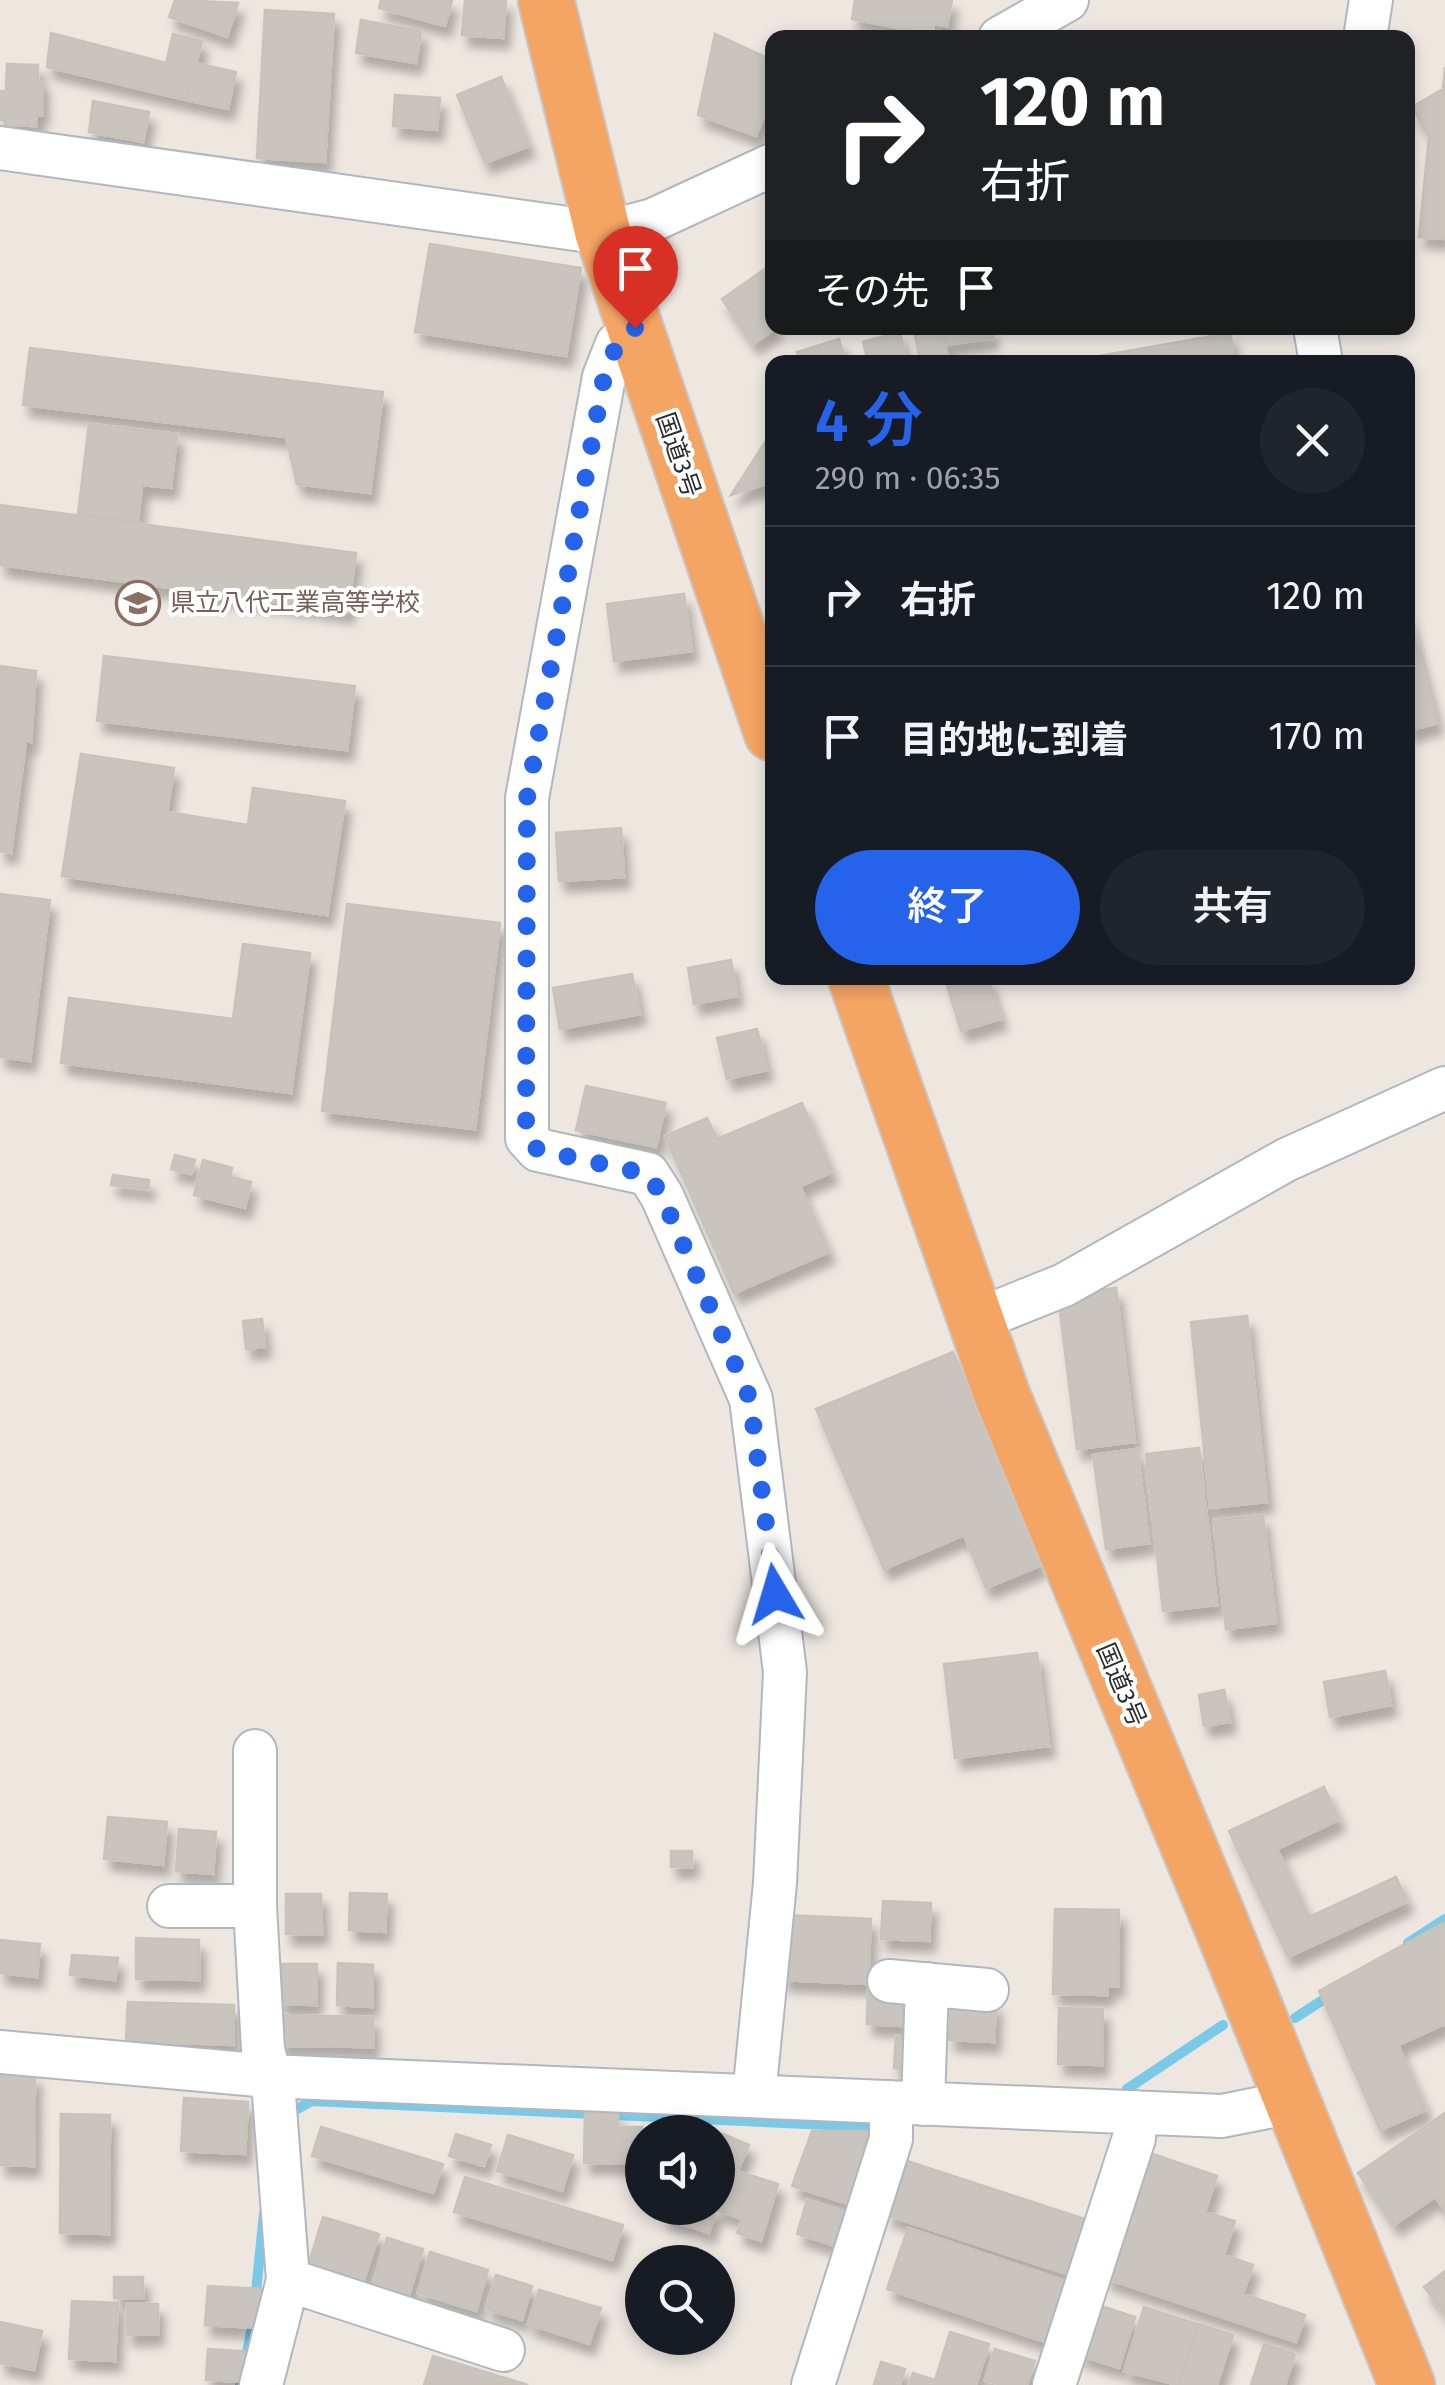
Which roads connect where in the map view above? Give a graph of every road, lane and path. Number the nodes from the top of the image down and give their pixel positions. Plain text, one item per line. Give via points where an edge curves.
1 (546, 0) edge
2 (1067, 0) edge
3 (1371, 0) edge
4 (1014, 30) edge
5 (1366, 30) edge
6 (0, 148) edge
7 (765, 168) edge
8 (603, 233) junction
9 (635, 328) junction
10 (765, 713) edge
11 (858, 985) edge
12 (1445, 1088) edge
13 (974, 1321) junction
14 (255, 1751) dead end
15 (169, 1906) dead end
16 (255, 1906) junction
17 (987, 1990) dead end
18 (0, 2052) edge
19 (268, 2076) junction
20 (754, 2096) junction
21 (1292, 2102) junction
22 (907, 2103) junction
23 (1136, 2112) junction
24 (288, 2280) junction
25 (503, 2350) dead end
26 (821, 2383) edge
27 (262, 2385) edge
28 (1054, 2385) edge
29 (1406, 2385) edge

1 - 8 highway, 国道3号
2 - 4 street
3 - 5 street
6 - 8 street
7 - 8 street via 653,220
8 - 9 highway, 国道3号
9 - 10 highway, 国道3号
9 - 20 street via 617,344 604,377 527,798 526,1138 538,1150 648,1174 750,1399 785,1672 775,1882
11 - 13 highway, 国道3号
12 - 13 street via 1286,1160 1064,1285
13 - 21 highway, 国道3号
14 - 16 street
15 - 16 street
16 - 19 street
17 - 22 street via 908,1982
18 - 19 street
19 - 20 street
19 - 24 street
20 - 22 street
21 - 23 street via 1222,2116
21 - 29 highway, 国道3号
22 - 23 street
22 - 26 street
23 - 28 street via 1134,2138
24 - 25 street
24 - 27 street

